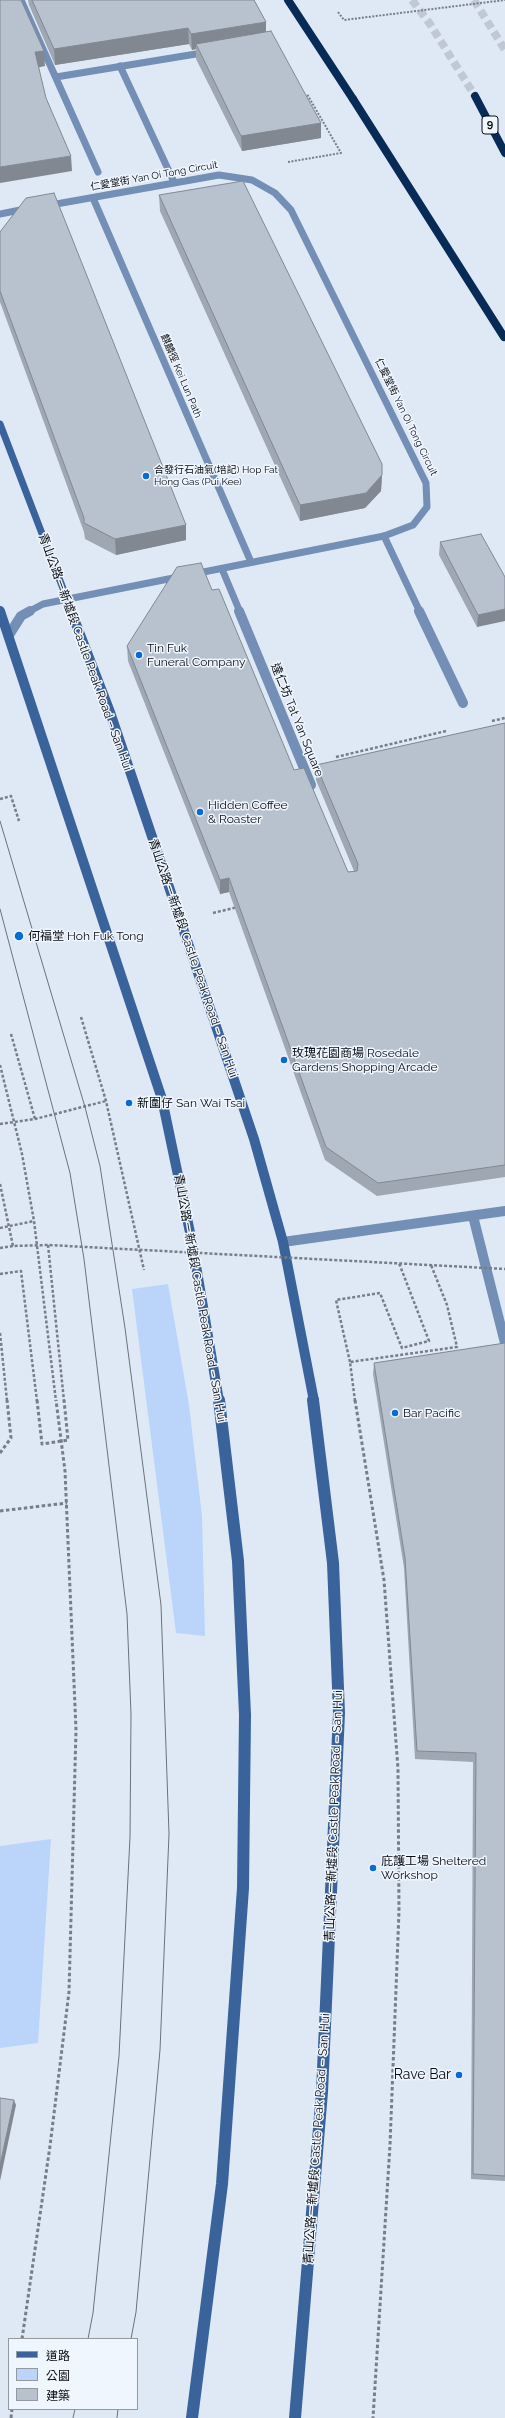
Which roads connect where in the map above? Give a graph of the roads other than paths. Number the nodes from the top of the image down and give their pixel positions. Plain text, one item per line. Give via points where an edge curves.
1 (21, 0) edge
2 (288, 0) edge
3 (214, 51) edge
4 (120, 66) junction
5 (56, 77) junction
6 (475, 96) tunnel mouth
7 (505, 154) edge
8 (98, 172) dead end
9 (174, 182) junction
10 (93, 198) junction
11 (0, 214) edge
12 (504, 337) dead end
13 (0, 424) edge
14 (384, 536) junction
15 (251, 562) junction
16 (222, 568) junction
17 (67, 599) junction
18 (0, 610) edge
19 (9, 635) junction
20 (463, 703) dead end
21 (315, 794) edge
22 (505, 1211) edge
23 (473, 1216) junction
24 (283, 1242) junction
25 (505, 1343) edge
26 (192, 2418) edge
27 (295, 2418) edge

1 - 5 street
2 - 12 highway, bridge
3 - 4 street
4 - 5 street
4 - 9 street
5 - 8 street
6 - 7 highway, 9
9 - 10 street, 仁愛堂街 Yan Oi Tong Circuit
9 - 14 street, 仁愛堂街 Yan Oi Tong Circuit via 219,175 252,180 275,193 291,210 426,483 427,506 413,525
10 - 11 street, 仁愛堂街 Yan Oi Tong Circuit
10 - 15 street, 麒麟徑 Kei Lun Path
13 - 17 main road, 青山公路－新墟段 Castle Peak Road – San Hui
14 - 15 street, 仁愛堂街 Yan Oi Tong Circuit
14 - 20 street
15 - 16 street, 仁愛堂街 Yan Oi Tong Circuit
16 - 17 street, 仁愛堂街 Yan Oi Tong Circuit
16 - 21 street, 達仁坊 Tat Yan Square
17 - 19 street, 仁愛堂街 Yan Oi Tong Circuit via 43,604 21,616
17 - 24 main road, 青山公路－新墟段 Castle Peak Road – San Hui via 110,712 254,1139
18 - 19 main road, 青山公路－新墟段 Castle Peak Road – San Hui
19 - 26 main road, 青山公路－新墟段 Castle Peak Road – San Hui via 162,1099 192,1242 218,1390 238,1561 246,1714 243,1888 222,2184
22 - 23 street
23 - 24 street
23 - 25 street
24 - 27 main road, 青山公路－新墟段 Castle Peak Road – San Hui via 316,1412 333,1563 339,1713 322,2092

